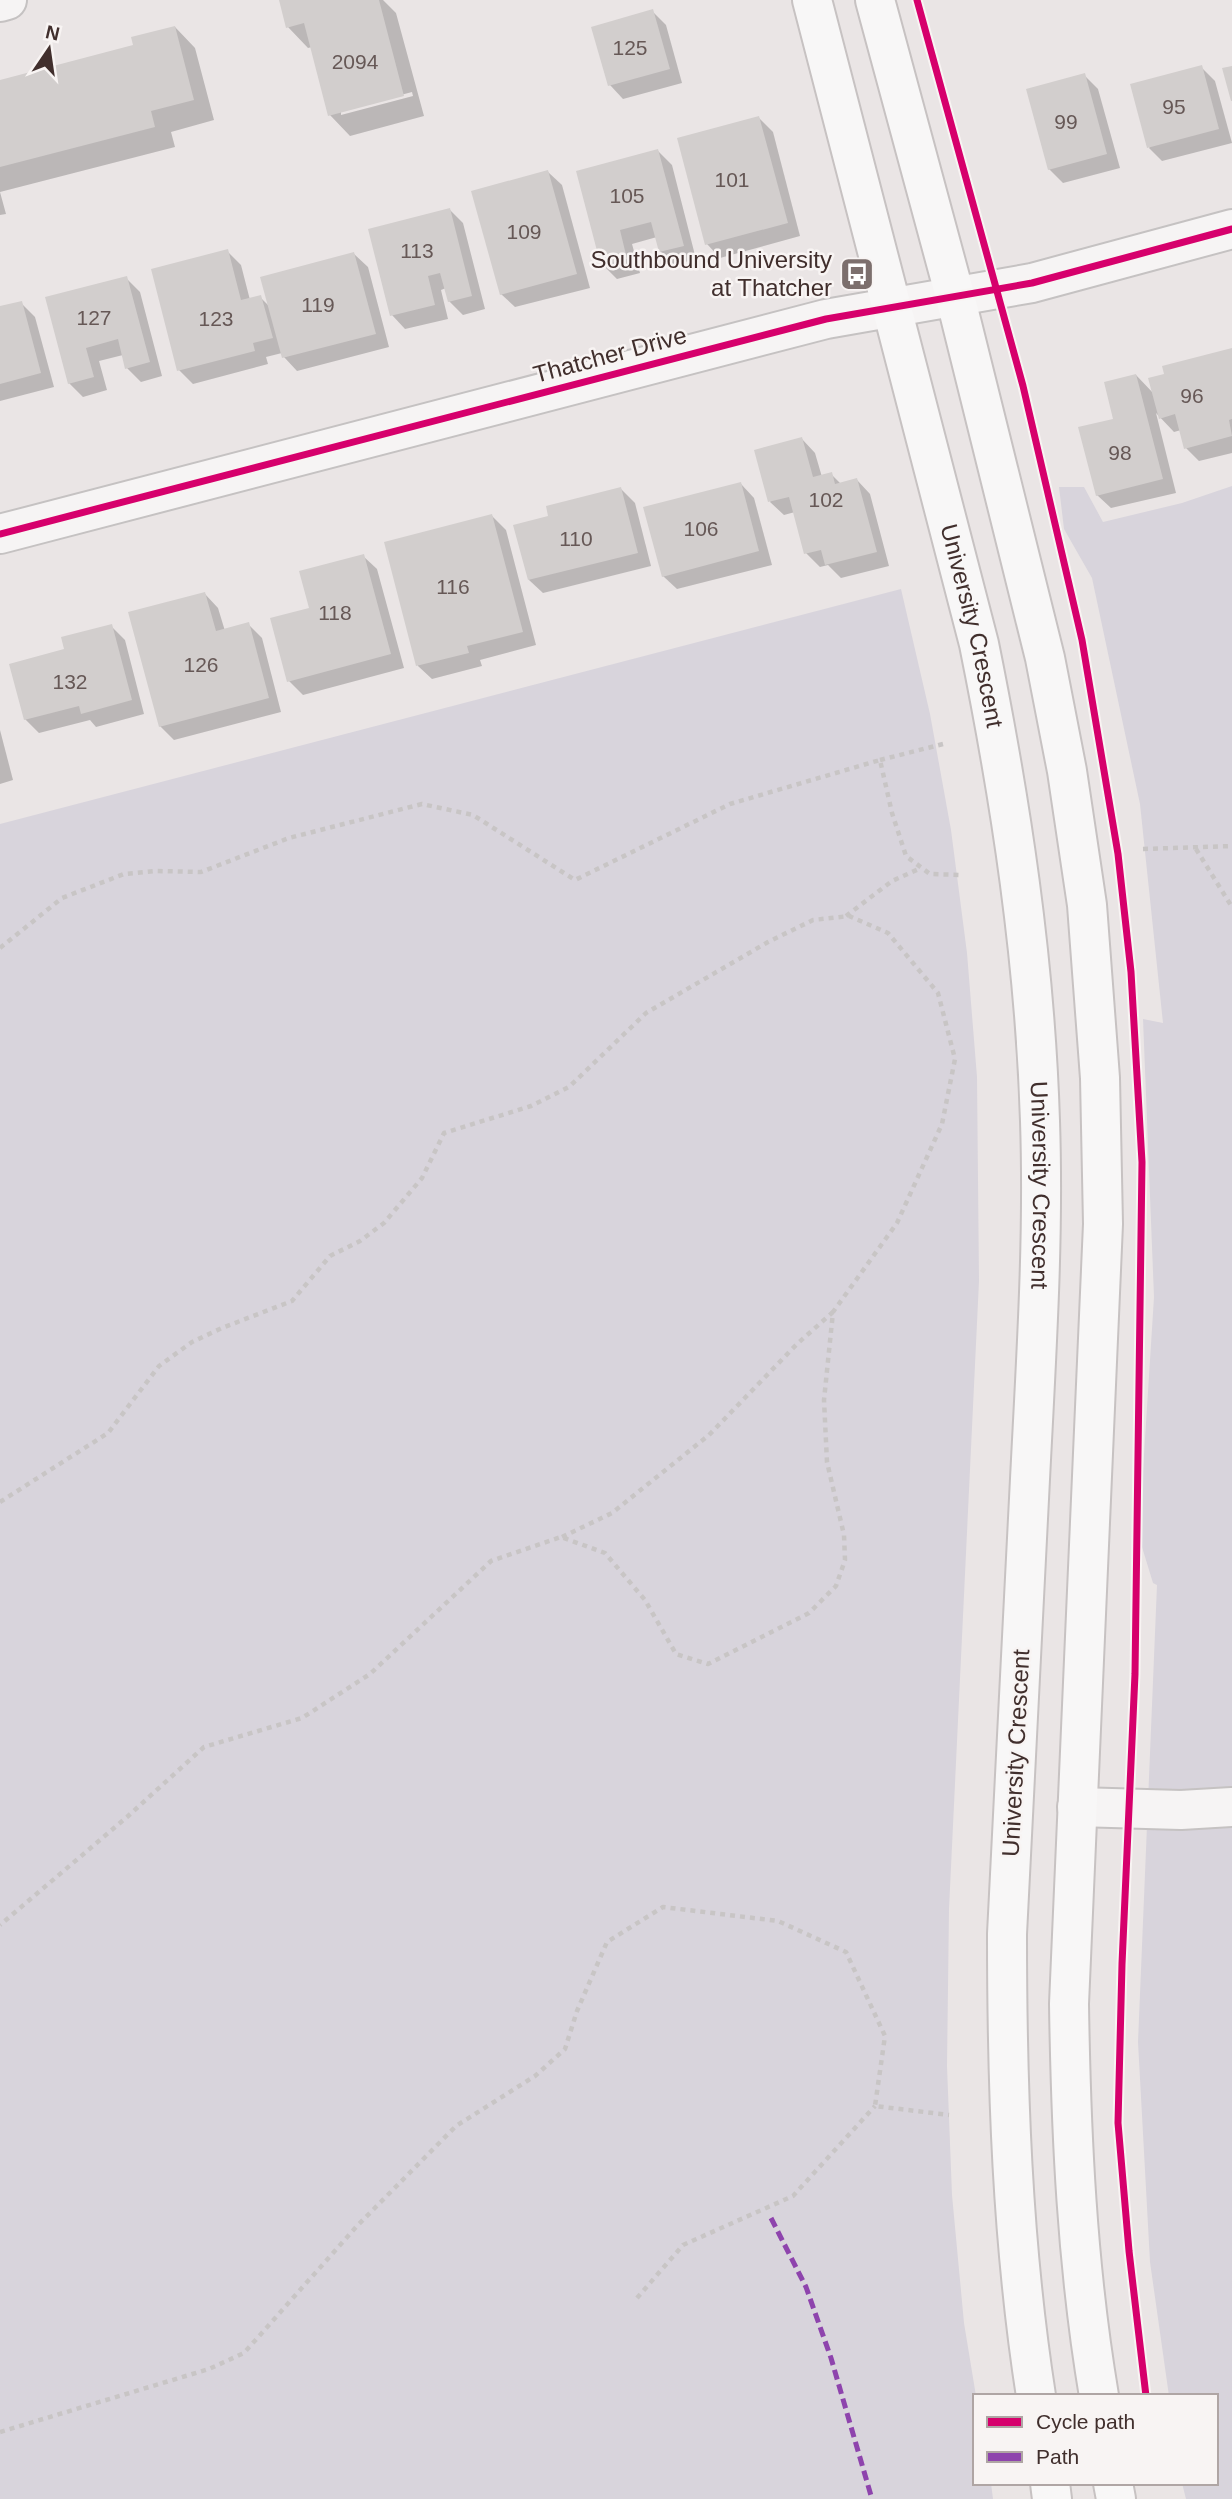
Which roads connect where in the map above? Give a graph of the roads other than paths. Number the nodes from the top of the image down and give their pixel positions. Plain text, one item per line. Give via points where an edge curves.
1 (7, 0) edge
2 (812, 0) edge
3 (875, 0) edge
4 (0, 2) edge
5 (1232, 229) edge
6 (956, 296) junction
7 (892, 307) junction
8 (0, 534) edge
9 (1077, 1807) junction
10 (1232, 1807) edge
11 (1036, 2394) edge
12 (1099, 2394) edge

1 - 4 street
2 - 7 main road, University Crescent
3 - 6 main road
5 - 6 street, Thatcher Drive via 1032,283
6 - 7 street, Thatcher Drive
6 - 9 main road via 1057,714 1087,905 1094,992 1103,1224
7 - 8 street, Thatcher Drive via 826,319
7 - 11 main road, University Crescent via 993,709 1019,867 1035,1020 1040,1122 1038,1299 1007,1934 1009,2118 1018,2259
9 - 10 street
9 - 12 main road via 1069,2004 1071,2085 1080,2250

